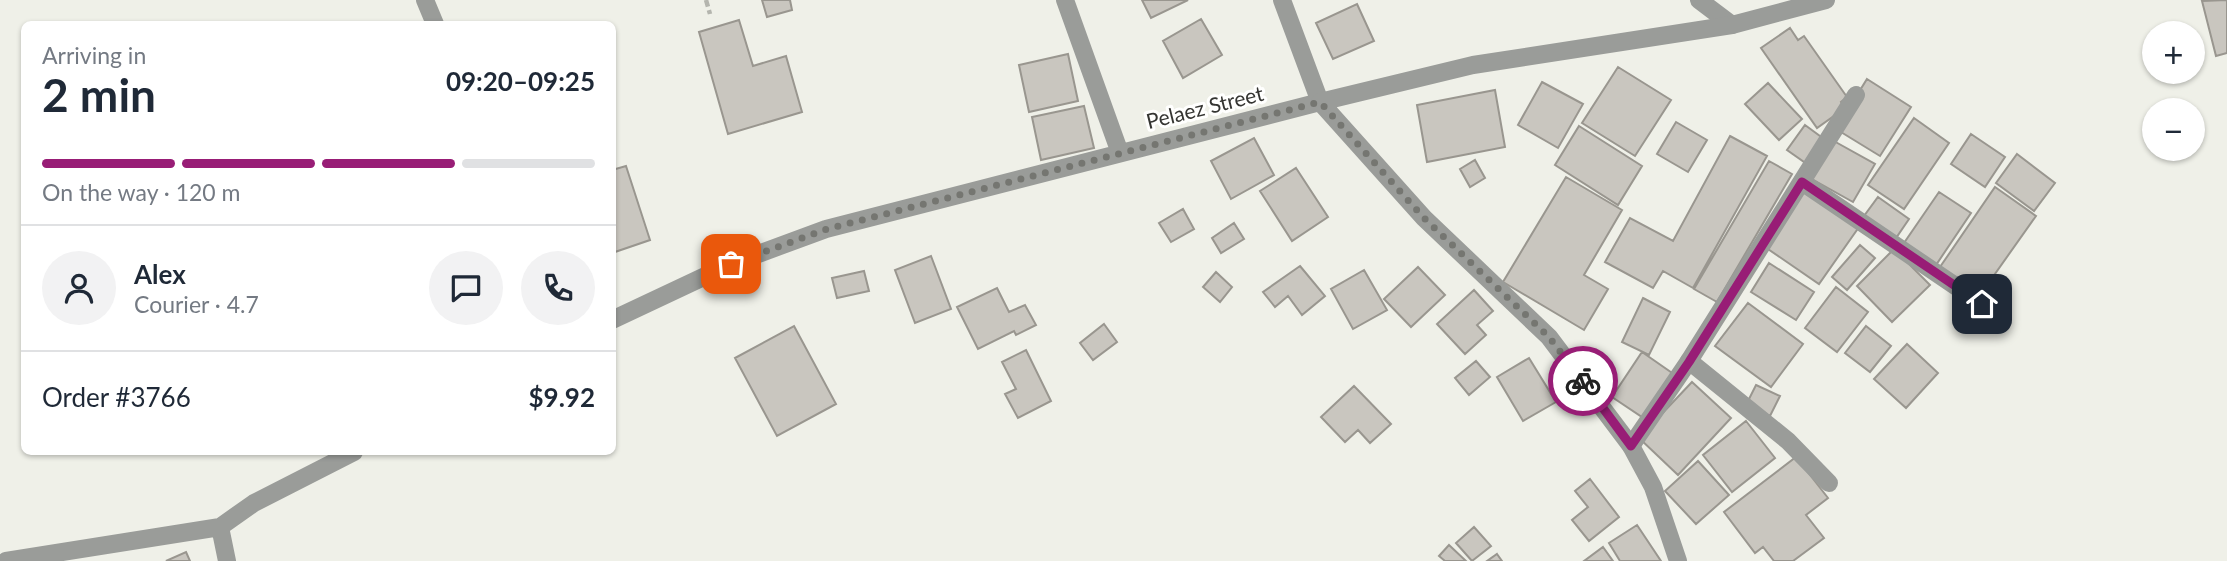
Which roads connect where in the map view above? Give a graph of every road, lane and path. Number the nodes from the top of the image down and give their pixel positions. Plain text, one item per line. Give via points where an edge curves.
1 (425, 0) edge
2 (706, 0) edge
3 (1065, 0) edge
4 (1282, 0) edge
5 (1699, 0) edge
6 (1826, 0) edge
7 (710, 14) dead end
8 (434, 21) edge
9 (1732, 25) junction
10 (1856, 95) dead end
11 (1320, 102) junction
12 (1120, 153) junction
13 (1802, 182) junction
14 (1982, 304) dead end
15 (616, 318) edge
16 (1689, 362) junction
17 (1631, 446) junction
18 (348, 455) edge
19 (1829, 483) dead end
20 (220, 527) junction
21 (6, 561) edge
22 (227, 561) edge
23 (1678, 561) edge

1 - 8 street
2 - 7 path
3 - 12 street
4 - 11 street
5 - 9 street
6 - 9 street, Pelaez Street
9 - 11 street, Pelaez Street via 1473,65
10 - 13 street
11 - 12 street, Pelaez Street
11 - 17 street via 1424,218 1549,337
12 - 15 street, Pelaez Street via 827,229 731,264
13 - 14 street
13 - 16 street
16 - 17 street
16 - 19 street via 1788,441
17 - 23 street via 1653,487
18 - 20 street via 254,503
20 - 21 street
20 - 22 street

